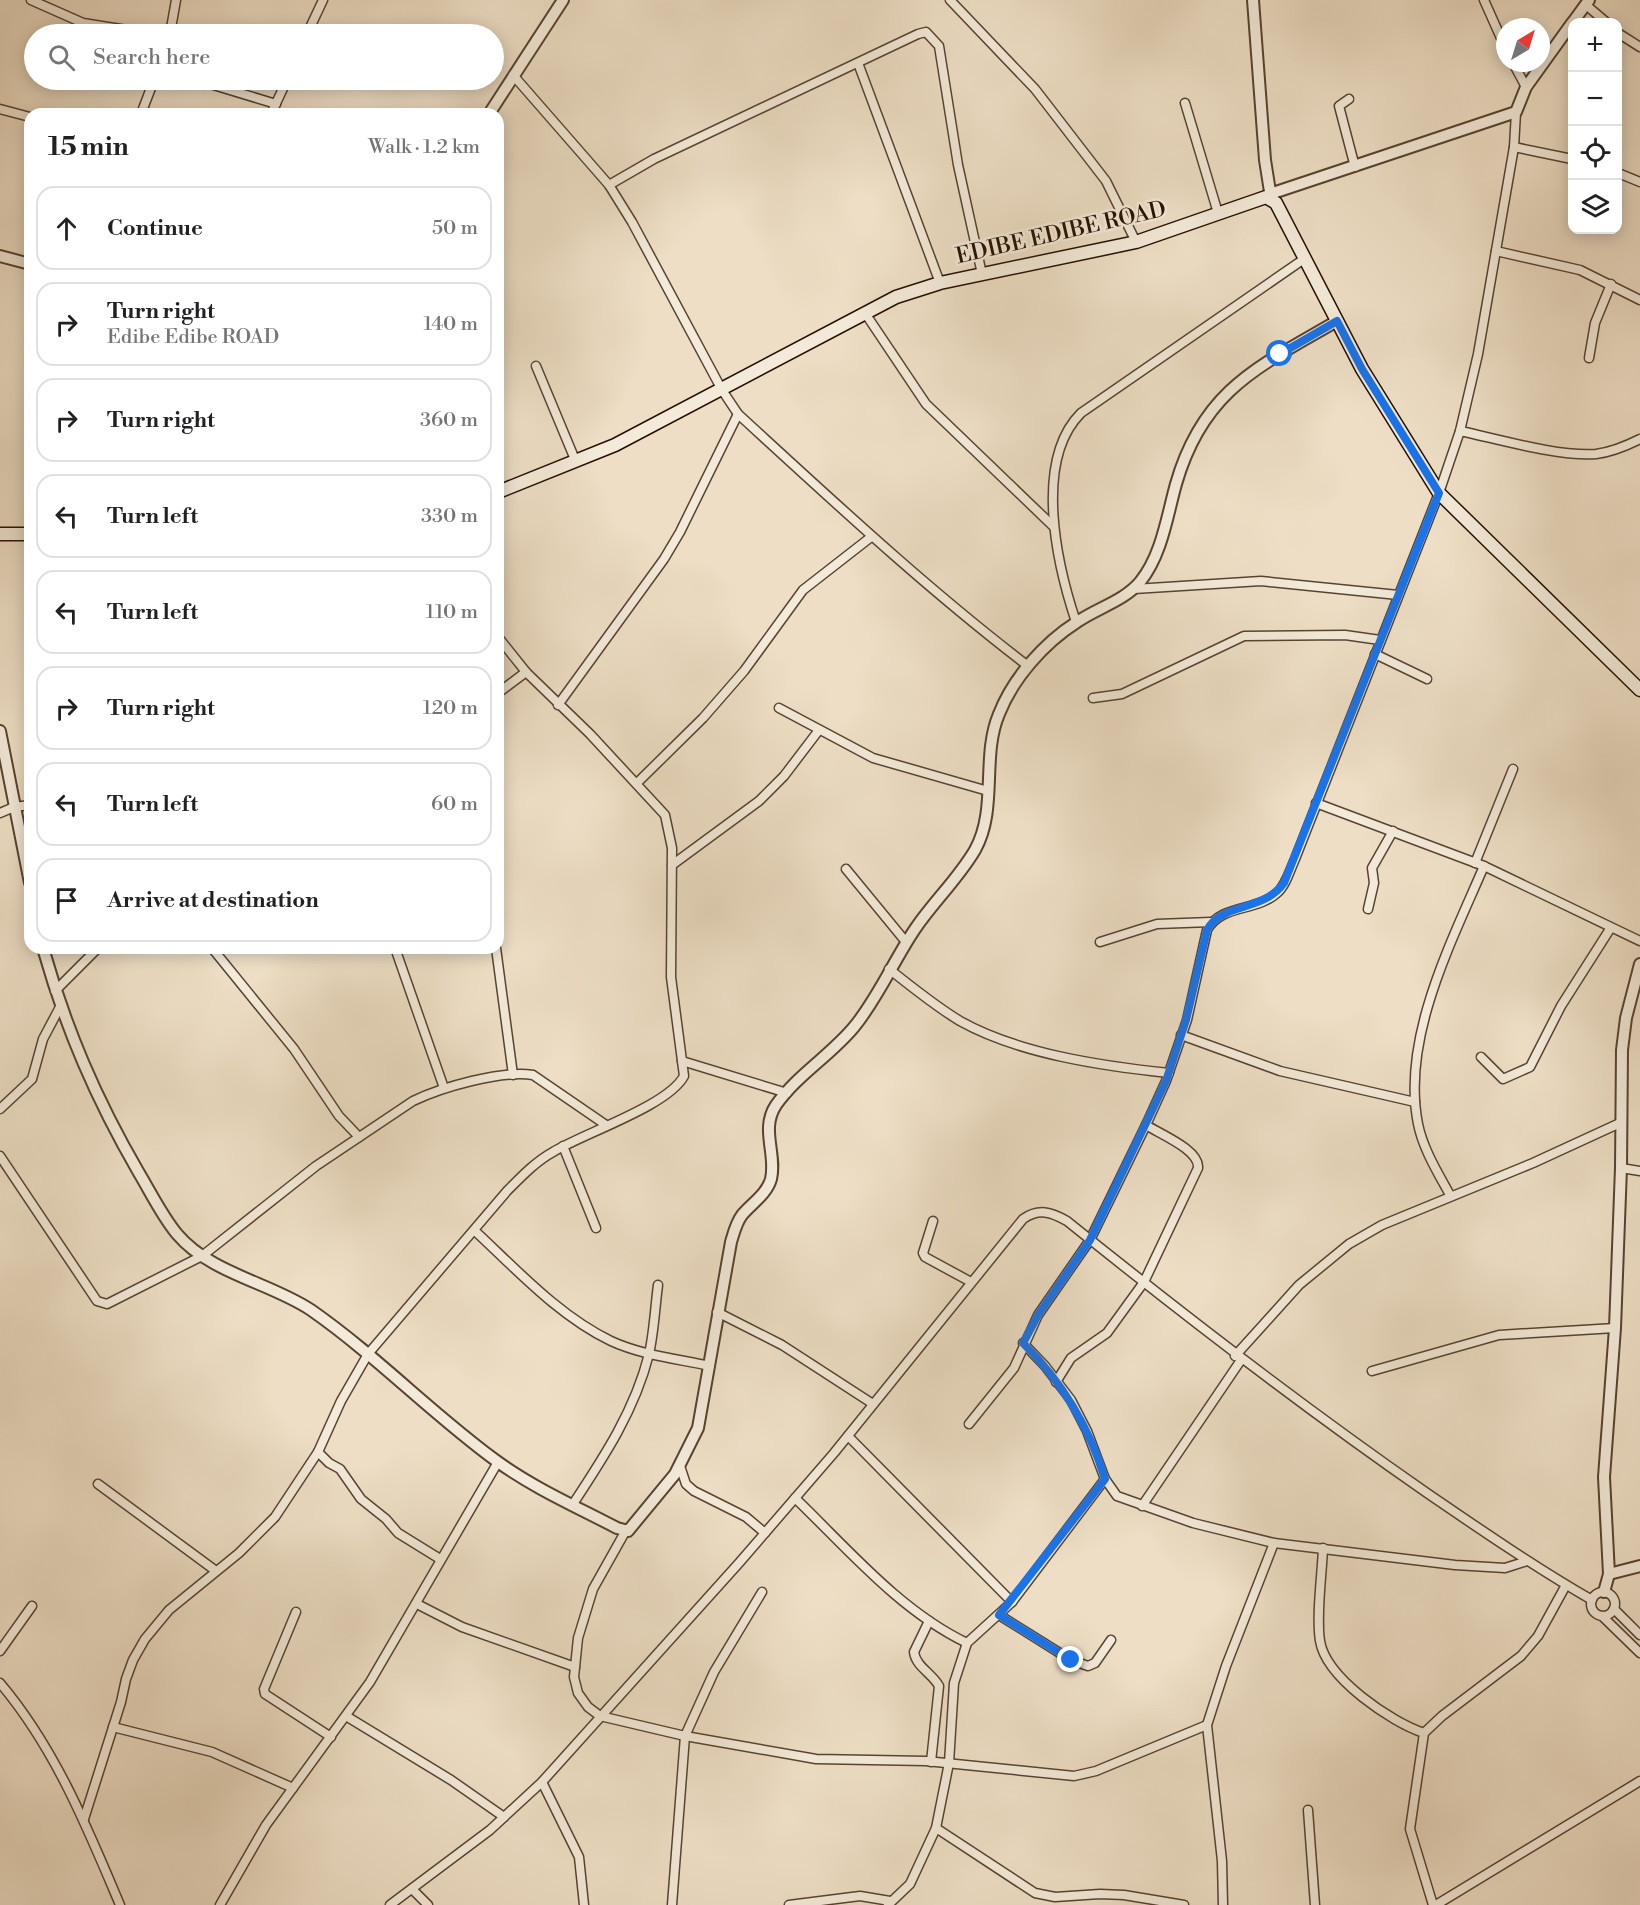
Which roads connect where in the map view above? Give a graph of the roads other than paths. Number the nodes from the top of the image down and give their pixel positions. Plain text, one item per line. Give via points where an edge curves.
1 (31, 0) edge
2 (176, 0) edge
3 (323, 0) edge
4 (950, 0) edge
5 (1253, 0) edge
6 (1484, 0) edge
7 (561, 1) edge
8 (1588, 2) edge
9 (1577, 18) edge
10 (1602, 18) edge
11 (89, 24) edge
12 (172, 24) edge
13 (312, 24) edge
14 (1496, 27) edge
15 (1568, 30) edge
16 (1622, 36) edge
17 (1640, 47) edge
18 (858, 63) junction
19 (1518, 72) edge
20 (513, 75) junction
21 (1526, 87) junction
22 (150, 90) edge
23 (230, 90) edge
24 (282, 90) edge
25 (504, 90) edge
26 (504, 90) edge
27 (1349, 99) dead end
28 (1185, 103) dead end
29 (276, 104) junction
30 (143, 108) edge
31 (274, 108) edge
32 (493, 108) edge
33 (0, 109) edge
34 (1516, 112) junction
35 (24, 115) edge
36 (1514, 147) junction
37 (1568, 158) edge
38 (1355, 167) junction
39 (1622, 175) edge
40 (1640, 182) edge
41 (609, 185) junction
42 (1271, 196) junction
43 (1218, 213) junction
44 (1136, 242) junction
45 (1496, 251) junction
46 (0, 256) edge
47 (1304, 259) junction
48 (24, 262) edge
49 (982, 274) junction
50 (940, 283) junction
51 (1611, 284) junction
52 (1640, 300) edge
53 (865, 313) junction
54 (1337, 321) junction
55 (1589, 358) dead end
56 (536, 366) dead end
57 (722, 390) junction
58 (738, 414) junction
59 (1460, 431) junction
60 (1640, 439) edge
61 (576, 462) junction
62 (504, 490) edge
63 (1439, 493) junction
64 (1053, 526) junction
65 (0, 534) edge
66 (24, 534) edge
67 (871, 537) junction
68 (1134, 589) junction
69 (1398, 595) junction
70 (1076, 622) junction
71 (1380, 640) junction
72 (504, 644) edge
73 (1375, 654) junction
74 (1028, 666) junction
75 (526, 672) junction
76 (1427, 679) dead end
77 (504, 688) edge
78 (1640, 690) edge
79 (1093, 698) dead end
80 (558, 705) junction
81 (779, 708) dead end
82 (819, 730) junction
83 (0, 731) edge
84 (1513, 769) dead end
85 (637, 783) junction
86 (988, 791) junction
87 (1316, 803) junction
88 (24, 806) edge
89 (15, 807) junction
90 (0, 813) edge
91 (1393, 831) junction
92 (24, 853) edge
93 (672, 865) junction
94 (1479, 865) junction
95 (846, 869) dead end
96 (1368, 909) dead end
97 (1212, 922) junction
98 (1610, 929) junction
99 (1640, 941) edge
100 (906, 942) junction
101 (1100, 942) dead end
102 (45, 954) edge
103 (92, 954) edge
104 (217, 954) edge
105 (397, 954) edge
106 (497, 954) edge
107 (1640, 964) edge
108 (889, 969) junction
109 (55, 991) junction
110 (60, 1007) junction
111 (1181, 1035) junction
112 (1481, 1057) dead end
113 (682, 1062) junction
114 (1169, 1073) junction
115 (513, 1075) junction
116 (444, 1088) junction
117 (787, 1093) junction
118 (1415, 1102) junction
119 (0, 1109) edge
120 (1620, 1123) junction
121 (606, 1125) junction
122 (1146, 1125) junction
123 (360, 1137) junction
124 (563, 1146) junction
125 (0, 1156) edge
126 (1621, 1168) junction
127 (1640, 1171) edge
128 (1450, 1195) junction
129 (933, 1221) dead end
130 (596, 1228) dead end
131 (475, 1231) junction
132 (1090, 1240) junction
133 (202, 1256) junction
134 (971, 1282) junction
135 (1144, 1282) junction
136 (657, 1285) dead end
137 (717, 1312) junction
138 (1615, 1328) junction
139 (1023, 1343) junction
140 (649, 1353) junction
141 (368, 1354) junction
142 (1238, 1358) junction
143 (710, 1365) junction
144 (1372, 1371) dead end
145 (1056, 1382) junction
146 (873, 1404) junction
147 (969, 1424) dead end
148 (848, 1436) junction
149 (318, 1452) junction
150 (498, 1462) junction
151 (680, 1466) junction
152 (1105, 1479) junction
153 (98, 1484) dead end
154 (795, 1498) junction
155 (573, 1504) junction
156 (1142, 1506) junction
157 (625, 1532) junction
158 (765, 1533) junction
159 (1274, 1543) junction
160 (1323, 1548) junction
161 (440, 1559) junction
162 (1527, 1561) junction
163 (1640, 1566) edge
164 (216, 1571) junction
165 (1610, 1574) junction
166 (1566, 1585) junction
167 (762, 1592) dead end
168 (1604, 1592) junction
169 (1592, 1600) junction
170 (1012, 1602) junction
171 (417, 1604) junction
172 (32, 1606) dead end
173 (1614, 1609) junction
174 (296, 1612) dead end
175 (999, 1615) junction
176 (1602, 1616) junction
177 (929, 1621) junction
178 (1640, 1635) edge
179 (1111, 1640) dead end
180 (967, 1643) junction
181 (0, 1652) edge
182 (1640, 1653) edge
183 (575, 1667) junction
184 (0, 1683) edge
185 (346, 1716) junction
186 (600, 1716) junction
187 (1207, 1725) junction
188 (113, 1727) junction
189 (1424, 1733) junction
190 (685, 1736) junction
191 (331, 1737) junction
192 (931, 1762) junction
193 (949, 1763) junction
194 (1640, 1781) edge
195 (542, 1782) junction
196 (293, 1788) junction
197 (1308, 1810) dead end
198 (504, 1817) junction
199 (84, 1819) junction
200 (936, 1828) junction
201 (412, 1889) junction
202 (889, 1903) edge
203 (120, 1905) edge
204 (220, 1905) edge
205 (390, 1905) edge
206 (428, 1905) edge
207 (584, 1905) edge
208 (672, 1905) edge
209 (789, 1905) edge
210 (1184, 1905) edge
211 (1222, 1905) edge
212 (1315, 1905) edge
213 (1435, 1905) edge

1 - 11 street
2 - 12 street
3 - 13 street
4 - 44 street via 1035,89 1106,181
5 - 42 street
6 - 14 street
7 - 20 street
8 - 9 street
8 - 10 street
15 - 21 street
16 - 17 street
18 - 41 street via 654,159
18 - 49 street via 926,32 939,46 958,165
18 - 50 street
19 - 21 street
20 - 25 street
20 - 41 street
21 - 34 street
22 - 30 street
23 - 29 street
24 - 29 street
26 - 32 street
27 - 38 street via 1339,106
28 - 43 street
29 - 31 street
33 - 35 street
34 - 36 street
34 - 38 street
36 - 37 street
36 - 45 street
38 - 42 street
39 - 40 street
41 - 57 street
42 - 43 main road, EDIBE EDIBE ROAD
42 - 47 main road
43 - 44 main road, EDIBE EDIBE ROAD
44 - 49 main road, EDIBE EDIBE ROAD
45 - 51 street via 1560,264
45 - 59 street
46 - 48 street
47 - 54 main road
47 - 64 street via 1074,420 1061,441 1057,457
49 - 50 main road, EDIBE EDIBE ROAD
50 - 53 main road, EDIBE EDIBE ROAD via 896,297
51 - 52 street
51 - 55 street via 1595,323
53 - 57 main road, EDIBE EDIBE ROAD
53 - 64 street via 926,404
54 - 63 main road
54 - 68 street via 1265,363 1208,413 1188,448 1153,561
56 - 61 street
57 - 58 street
57 - 61 main road, EDIBE EDIBE ROAD
58 - 67 street
58 - 80 street via 664,559
59 - 60 street via 1596,454
59 - 63 street
61 - 62 main road, EDIBE EDIBE ROAD
63 - 69 street
63 - 78 main road
64 - 70 street via 1064,586
65 - 66 main road
67 - 74 street
67 - 85 street via 803,590 744,671
68 - 69 street via 1261,581
68 - 70 street
69 - 71 street
70 - 74 street
71 - 73 street
71 - 79 street via 1335,635 1244,636 1122,694
72 - 75 street
73 - 76 street
73 - 87 street
74 - 86 street via 998,715
75 - 77 street
75 - 80 street
80 - 85 street
81 - 82 street
82 - 86 street via 873,758
82 - 93 street via 759,801
83 - 89 street
84 - 94 street
85 - 93 street via 665,815
86 - 100 street via 981,838
87 - 91 street
87 - 97 street via 1295,860 1277,893
88 - 89 street
89 - 90 street
89 - 92 street
91 - 94 street
91 - 96 street via 1372,868 1374,884
93 - 113 street via 671,977
94 - 98 street
94 - 118 street via 1434,982 1419,1047
95 - 100 street
97 - 101 street via 1158,924
97 - 111 street
98 - 99 street
98 - 112 street via 1561,1006 1530,1067 1503,1079
100 - 108 street
102 - 109 street
103 - 109 street
104 - 123 street via 294,1049 339,1116
105 - 116 street
106 - 115 street
107 - 120 street via 1626,1018
108 - 114 street via 940,1008 989,1034 1114,1067
108 - 117 street via 856,1025
109 - 110 street
110 - 119 street via 43,1039 32,1079
110 - 133 street via 115,1131 171,1227
111 - 114 street
111 - 118 street via 1280,1071
113 - 117 street
113 - 121 street via 684,1076 674,1090
114 - 122 street
115 - 116 street
115 - 121 street via 533,1076 546,1082
116 - 123 street via 413,1101
117 - 137 street via 771,1115 768,1129 770,1182 736,1227
118 - 128 street via 1428,1154
120 - 126 street
120 - 128 street
121 - 124 street
122 - 132 street
122 - 135 street via 1194,1154 1199,1162
123 - 133 street via 316,1166
124 - 130 street
124 - 131 street via 523,1175
125 - 133 street via 102,1304
126 - 127 street
126 - 138 street
128 - 142 street via 1349,1244 1299,1285
129 - 134 street via 925,1257
131 - 140 street via 576,1320 613,1342
131 - 141 street
132 - 134 street via 1054,1214 1030,1214
132 - 135 street
132 - 139 street
133 - 141 street via 308,1309
134 - 146 street
135 - 142 street
135 - 145 street via 1107,1333 1071,1358
136 - 140 street
137 - 143 street
137 - 146 street via 782,1345
138 - 144 street via 1499,1335
138 - 165 street via 1604,1477
139 - 145 street
139 - 147 street via 1014,1368
140 - 143 street
140 - 155 street via 621,1428
141 - 149 street
141 - 150 street
142 - 156 street
142 - 162 street
143 - 151 street via 698,1428
145 - 152 street via 1071,1400 1087,1431
146 - 148 street
148 - 154 street
148 - 170 street
149 - 161 street via 340,1469 361,1499 398,1533
149 - 164 street via 275,1517
150 - 155 street
150 - 161 street
151 - 157 street
151 - 158 street via 686,1484 694,1491 746,1517
152 - 156 street via 1117,1496
152 - 170 street
153 - 164 street
154 - 158 street
154 - 177 street via 893,1593
155 - 157 street
156 - 159 street
157 - 183 street via 593,1589 578,1638
158 - 186 street
159 - 160 street
159 - 187 street
160 - 162 street via 1455,1565 1505,1568
160 - 189 street via 1320,1641 1324,1656 1337,1673 1392,1719
161 - 171 street
162 - 166 street
163 - 165 street
164 - 188 street via 169,1610 145,1639 133,1660
165 - 168 street
166 - 169 street
166 - 189 street via 1542,1631 1526,1651
167 - 190 street via 714,1672
168 - 169 street
168 - 173 street via 1614,1600
169 - 176 street via 1593,1611
170 - 175 street
171 - 183 street via 462,1627
171 - 185 street
172 - 181 street
173 - 176 street
173 - 178 street
174 - 191 street via 265,1694
175 - 179 street via 1071,1660 1088,1666 1095,1663
175 - 180 street
176 - 182 street
177 - 180 street
177 - 192 street via 914,1652 919,1664 939,1686
180 - 193 street via 954,1683
183 - 186 street via 578,1693
184 - 199 street via 45,1744
185 - 191 street
185 - 198 street
186 - 190 street
186 - 195 street
187 - 193 street via 1074,1776
187 - 211 street via 1222,1861
188 - 196 street via 212,1752
188 - 199 street
189 - 213 street via 1410,1829
190 - 192 street via 816,1759
190 - 208 street
191 - 196 street
192 - 193 street
193 - 200 street
194 - 213 street
195 - 198 street
195 - 207 street via 579,1857
196 - 204 street
197 - 212 street
198 - 201 street
199 - 203 street
200 - 202 street via 910,1884
200 - 210 street via 1035,1893 1055,1898 1124,1895
201 - 205 street
201 - 206 street
202 - 209 street via 860,1896

